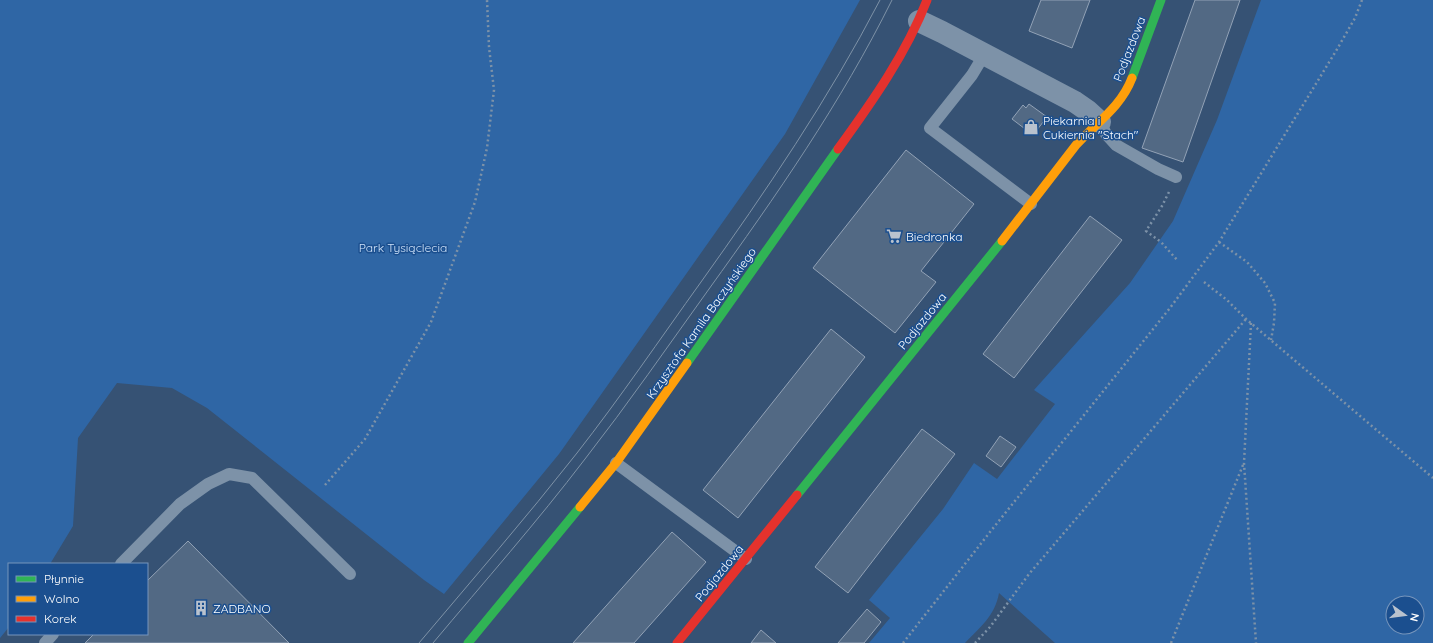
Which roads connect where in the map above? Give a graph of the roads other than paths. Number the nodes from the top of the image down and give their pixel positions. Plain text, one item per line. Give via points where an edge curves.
1 (927, 0) edge
2 (1161, 0) edge
3 (919, 22) junction
4 (984, 55) junction
5 (1100, 122) junction
6 (1176, 177) road end
7 (1030, 204) junction
8 (616, 464) junction
9 (746, 560) junction
10 (122, 563) edge
11 (350, 574) dead end
12 (52, 635) edge
13 (44, 643) edge
14 (468, 643) edge
15 (677, 643) edge

1 - 3 street, Krzysztofa Kamila Baczyńskiego
2 - 5 street, Podjazdowa via 1131,82 1121,100
3 - 4 street
3 - 8 street, Krzysztofa Kamila Baczyńskiego via 883,86
4 - 5 street via 1074,102
4 - 7 lane via 972,75 930,128
5 - 6 lane via 1116,145 1158,170
5 - 7 street, Podjazdowa via 1076,145
7 - 9 street, Podjazdowa
8 - 9 lane
8 - 14 street, Krzysztofa Kamila Baczyńskiego
9 - 15 street, Podjazdowa
10 - 11 lane via 180,504 208,484 229,474 252,478
12 - 13 lane

